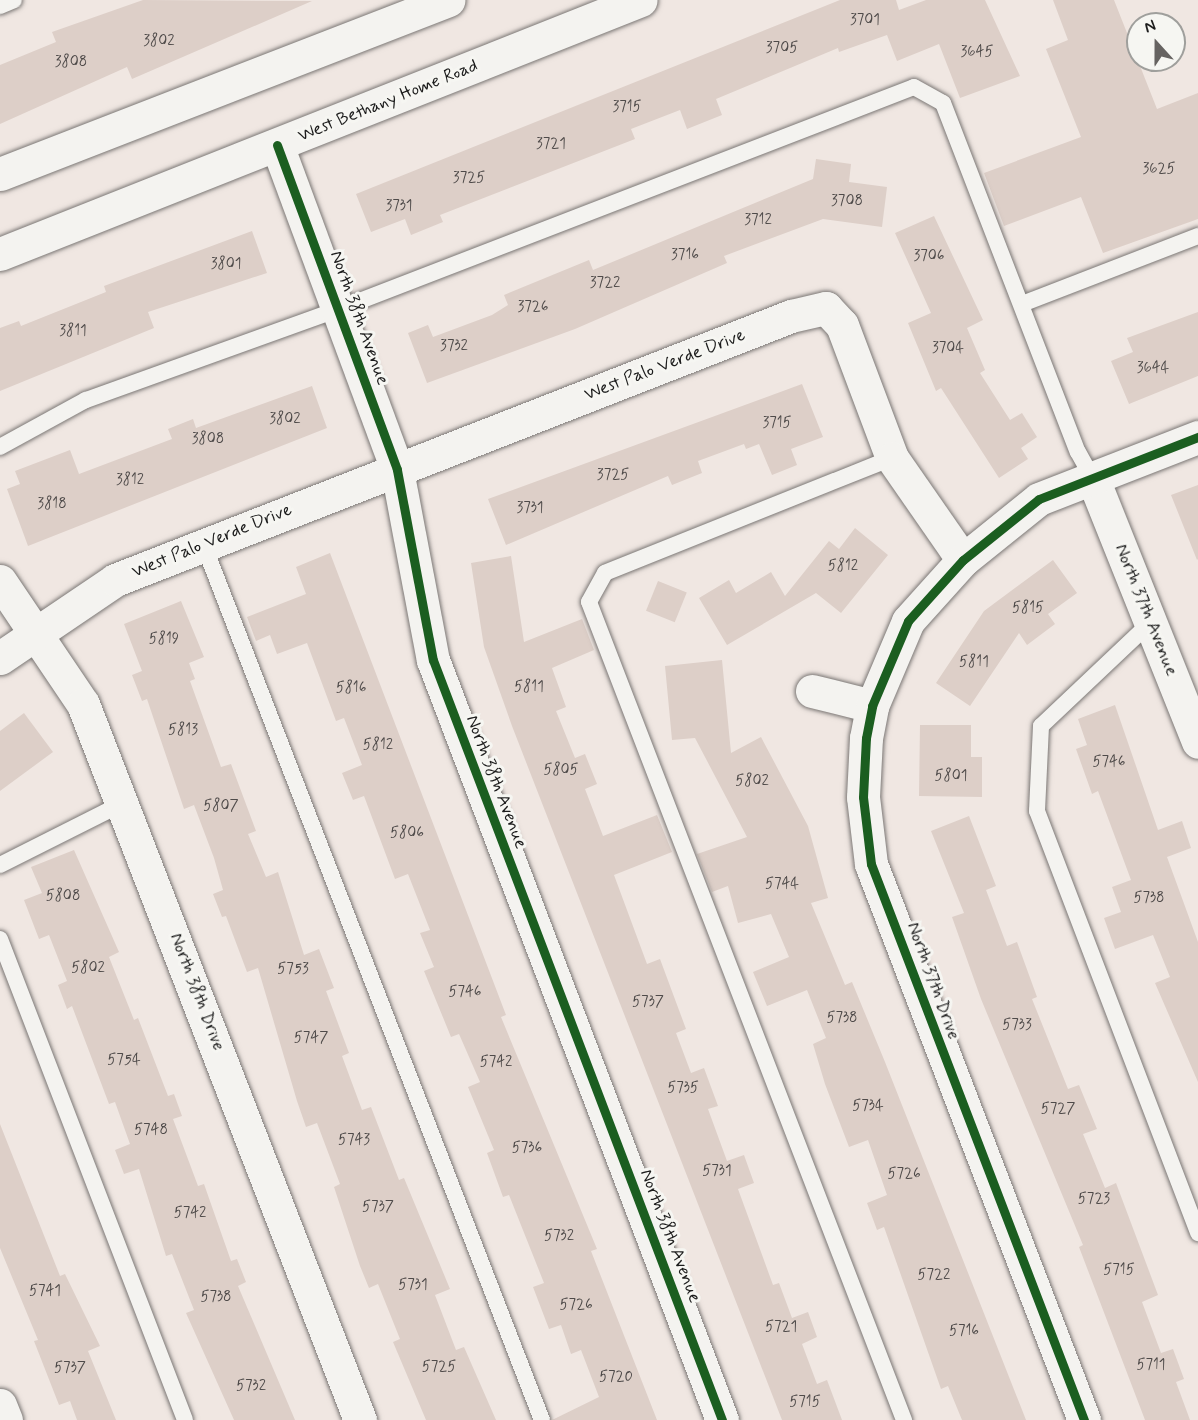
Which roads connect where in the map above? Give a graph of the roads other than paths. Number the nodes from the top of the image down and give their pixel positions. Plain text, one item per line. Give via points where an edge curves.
1 (14, 0) edge
2 (448, 0) edge
3 (641, 0) edge
4 (0, 6) edge
5 (277, 145) junction
6 (0, 174) edge
7 (1198, 236) edge
8 (0, 254) edge
9 (1022, 304) junction
10 (339, 309) junction
11 (1198, 437) edge
12 (0, 447) edge
13 (892, 458) junction
14 (397, 470) junction
15 (1093, 478) junction
16 (203, 543) junction
17 (963, 560) junction
18 (0, 580) edge
19 (1151, 622) junction
20 (34, 633) junction
21 (0, 658) edge
22 (812, 691) dead end
23 (872, 706) junction
24 (1198, 742) edge
25 (125, 802) junction
26 (0, 865) edge
27 (0, 939) edge
28 (1198, 1233) edge
29 (0, 1404) edge
30 (6, 1420) edge
31 (185, 1420) edge
32 (360, 1420) edge
33 (542, 1420) edge
34 (722, 1420) edge
35 (904, 1420) edge
36 (1084, 1420) edge

1 - 4 lane
2 - 6 street
3 - 5 street, West Bethany Home Road
5 - 8 street, West Bethany Home Road
5 - 10 street, North 38th Avenue
7 - 9 lane
9 - 10 lane via 943,102 914,87
9 - 15 lane
10 - 12 lane via 86,400
10 - 14 street, North 38th Avenue
11 - 15 street
13 - 14 street, West Palo Verde Drive via 842,326 826,308
13 - 17 street, West Palo Verde Drive
13 - 35 lane via 605,573 589,602
14 - 16 street, West Palo Verde Drive
14 - 34 street, North 38th Avenue via 433,660
15 - 17 street via 1039,499
15 - 19 street, North 37th Avenue
16 - 20 street, West Palo Verde Drive via 116,580
16 - 33 lane
17 - 23 street, North 37th Drive via 908,621
18 - 20 street, North 38th Drive
19 - 24 street, North 37th Avenue
19 - 28 lane via 1041,726 1037,811
20 - 21 street, West Palo Verde Drive
20 - 25 street, North 38th Drive via 83,704
22 - 23 street
23 - 36 street, North 37th Drive via 862,797 871,864
25 - 26 lane
25 - 32 street, North 38th Drive
27 - 31 lane
29 - 30 street

